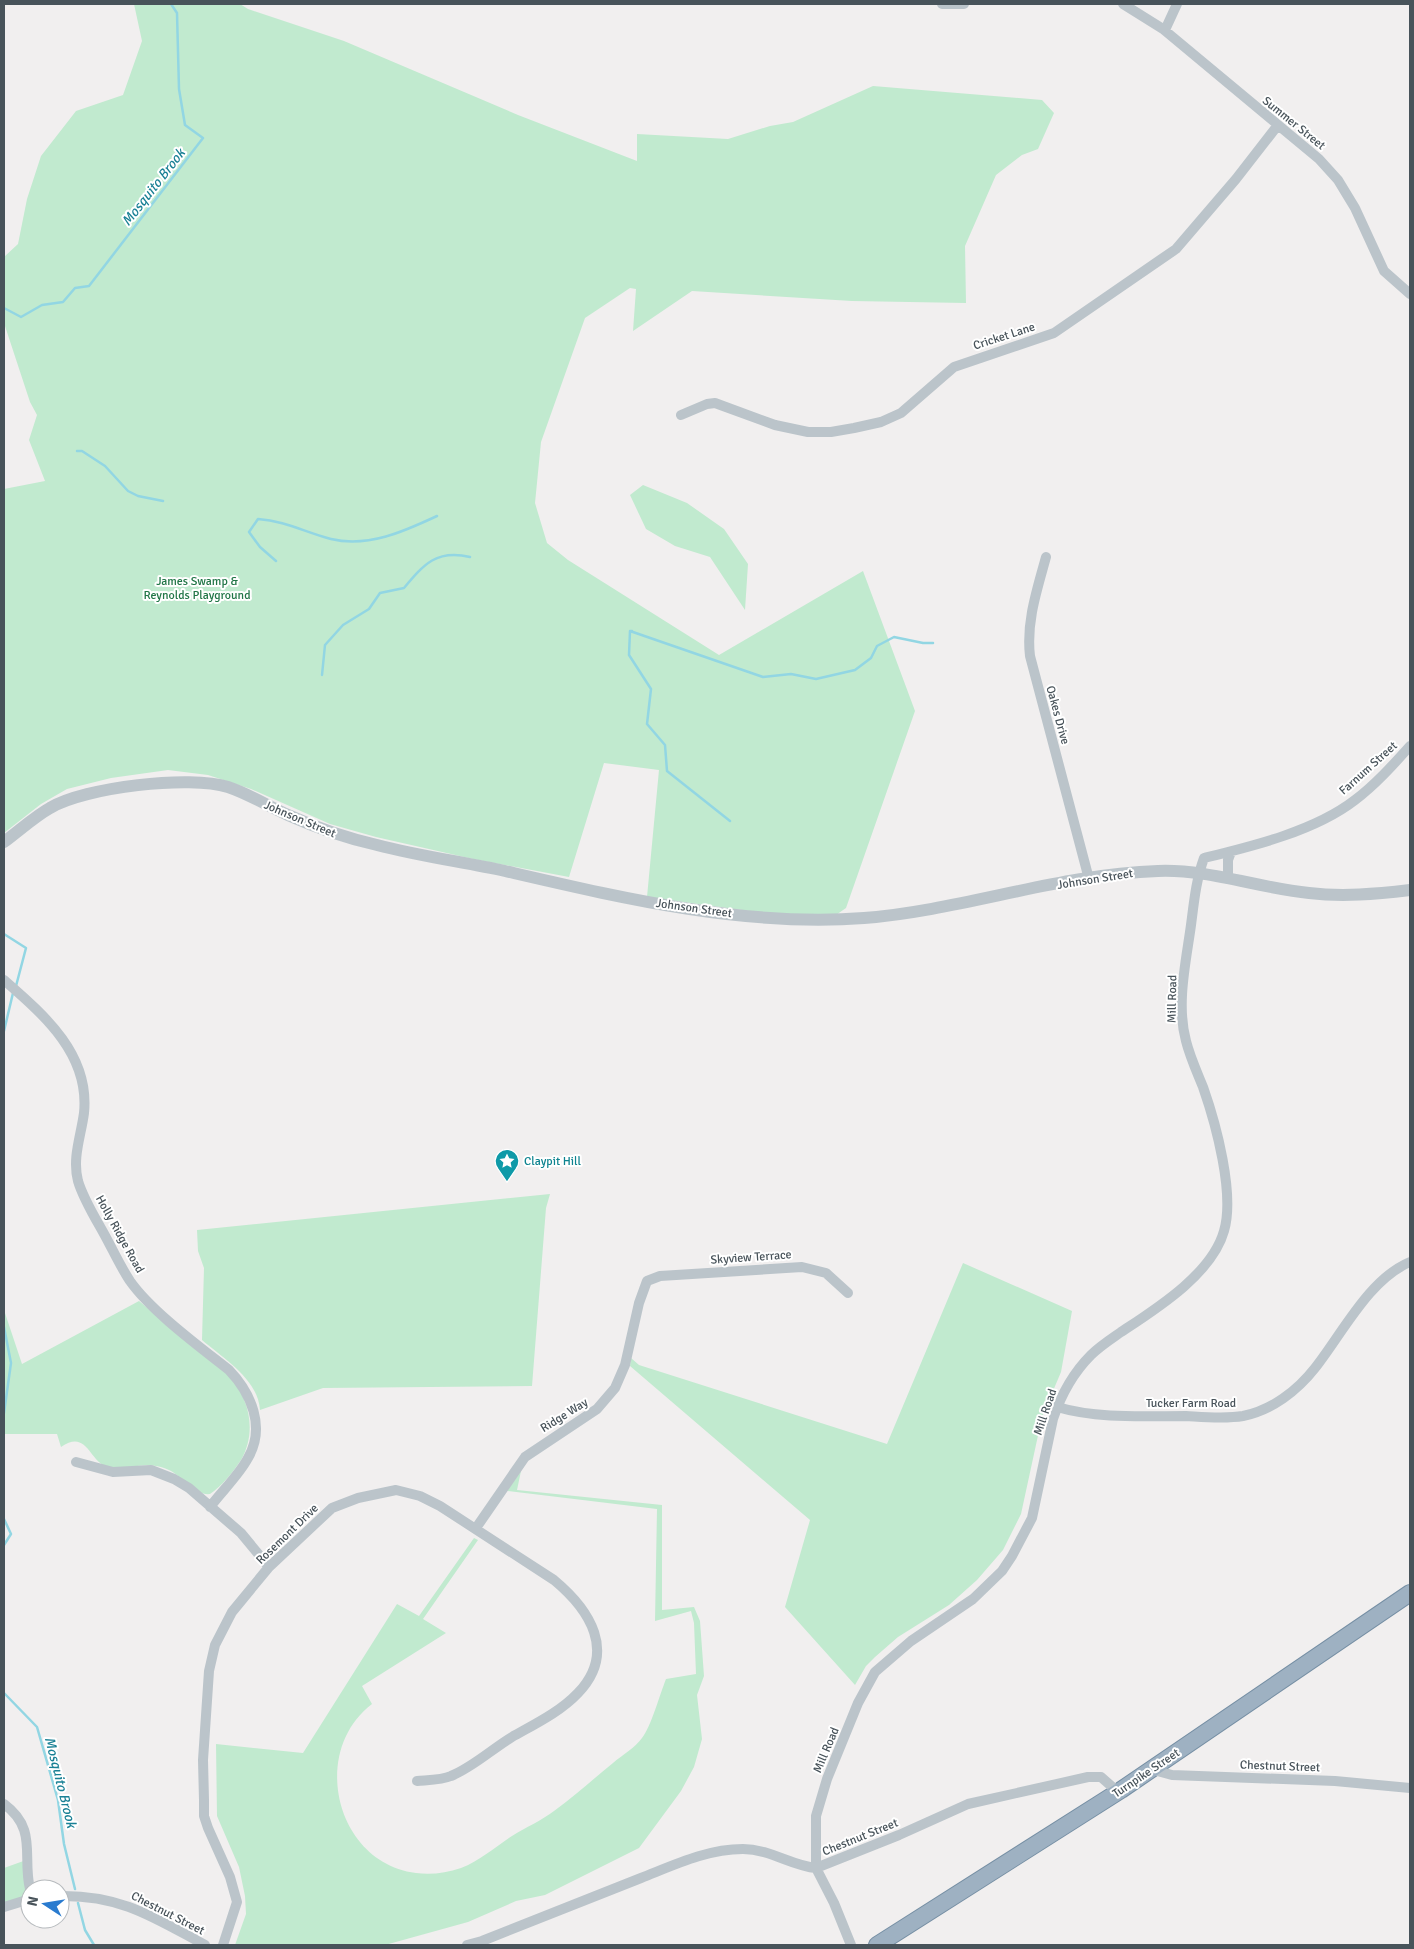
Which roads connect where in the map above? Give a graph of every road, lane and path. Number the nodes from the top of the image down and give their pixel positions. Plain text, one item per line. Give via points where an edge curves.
1 (942, 4) edge
2 (964, 4) edge
3 (1123, 4) edge
4 (1177, 4) edge
5 (1165, 30) junction
6 (1278, 125) junction
7 (1410, 294) edge
8 (681, 416) dead end
9 (1046, 557) dead end
10 (1410, 746) edge
11 (4, 842) edge
12 (1230, 852) junction
13 (1199, 873) junction
14 (1089, 879) junction
15 (1228, 879) junction
16 (1410, 890) edge
17 (6, 982) edge
18 (1410, 1262) edge
19 (647, 1281) joint
20 (848, 1293) dead end
21 (1057, 1407) junction
22 (76, 1462) dead end
23 (210, 1507) junction
24 (476, 1528) junction
25 (269, 1568) junction
26 (1410, 1593) edge
27 (1150, 1769) junction
28 (418, 1781) dead end
29 (1410, 1788) edge
30 (1118, 1792) junction
31 (4, 1804) edge
32 (816, 1868) junction
33 (29, 1879) edge
34 (70, 1896) edge
35 (20, 1901) edge
36 (4, 1907) edge
37 (205, 1945) edge
38 (223, 1945) edge
39 (467, 1945) edge
40 (851, 1945) edge
41 (877, 1945) edge

1 - 2 street
3 - 5 street, Summer Street
4 - 5 street
5 - 6 street, Summer Street
6 - 7 street, Summer Street via 1319,159 1338,180 1359,216 1384,271
6 - 8 street, Cricket Lane via 1176,249 1054,333 954,367 901,413 882,422 831,432 808,432 775,425 715,403
9 - 14 street, Oakes Drive via 1032,607 1028,642
10 - 12 street, Farnum Street via 1354,801 1309,826
11 - 14 street, Johnson Street via 52,807 72,798 138,786 186,782 223,786 335,834 378,846 629,899 714,912 811,921 867,918 996,898
12 - 13 street, Farnum Street via 1204,858
12 - 15 street
13 - 14 street, Johnson Street via 1161,871
13 - 15 street, Johnson Street
13 - 21 street, Mill Road via 1185,969 1183,1022 1218,1141 1228,1203 1224,1232 1212,1258 1197,1274 1092,1354 1074,1374
15 - 16 street, Johnson Street via 1318,894 1354,896
17 - 23 street, Holly Ridge Road via 54,1027 72,1052 79,1069 84,1110 76,1158 78,1180 130,1281 155,1308 229,1370 252,1406 256,1432 248,1458
18 - 21 street, Tucker Farm Road via 1387,1276 1374,1289 1306,1378 1281,1400 1264,1409 1242,1416 1222,1417 1108,1415
19 - 20 street, Skyview Terrace via 660,1276 802,1267 826,1273
19 - 24 street, Ridge Way via 625,1365 615,1388 597,1409 525,1457
21 - 32 street, Mill Road via 1032,1518 1002,1571 973,1599 884,1663 864,1690 819,1804 815,1828
22 - 23 street via 113,1472 151,1470 164,1474 189,1488
23 - 25 street via 241,1533
24 - 25 street, Rosemont Drive via 420,1496 386,1491 332,1508
24 - 28 street, Rosemont Drive via 568,1591 592,1626 597,1644 597,1663 588,1682 558,1710 451,1777
25 - 38 street, Rosemont Drive via 232,1612 215,1645 209,1672 203,1760 204,1816 237,1902
26 - 27 highway, Turnpike Street
27 - 29 street, Chestnut Street via 1172,1775 1335,1781
27 - 30 highway, Turnpike Street
30 - 32 street, Chestnut Street via 1101,1777 1088,1777 977,1802
30 - 41 highway, Turnpike Street
31 - 33 street via 16,1814 25,1833
32 - 39 street, Chestnut Street via 752,1849 712,1852
32 - 40 street, Mill Road
34 - 37 street, Chestnut Street via 123,1904
35 - 36 street

